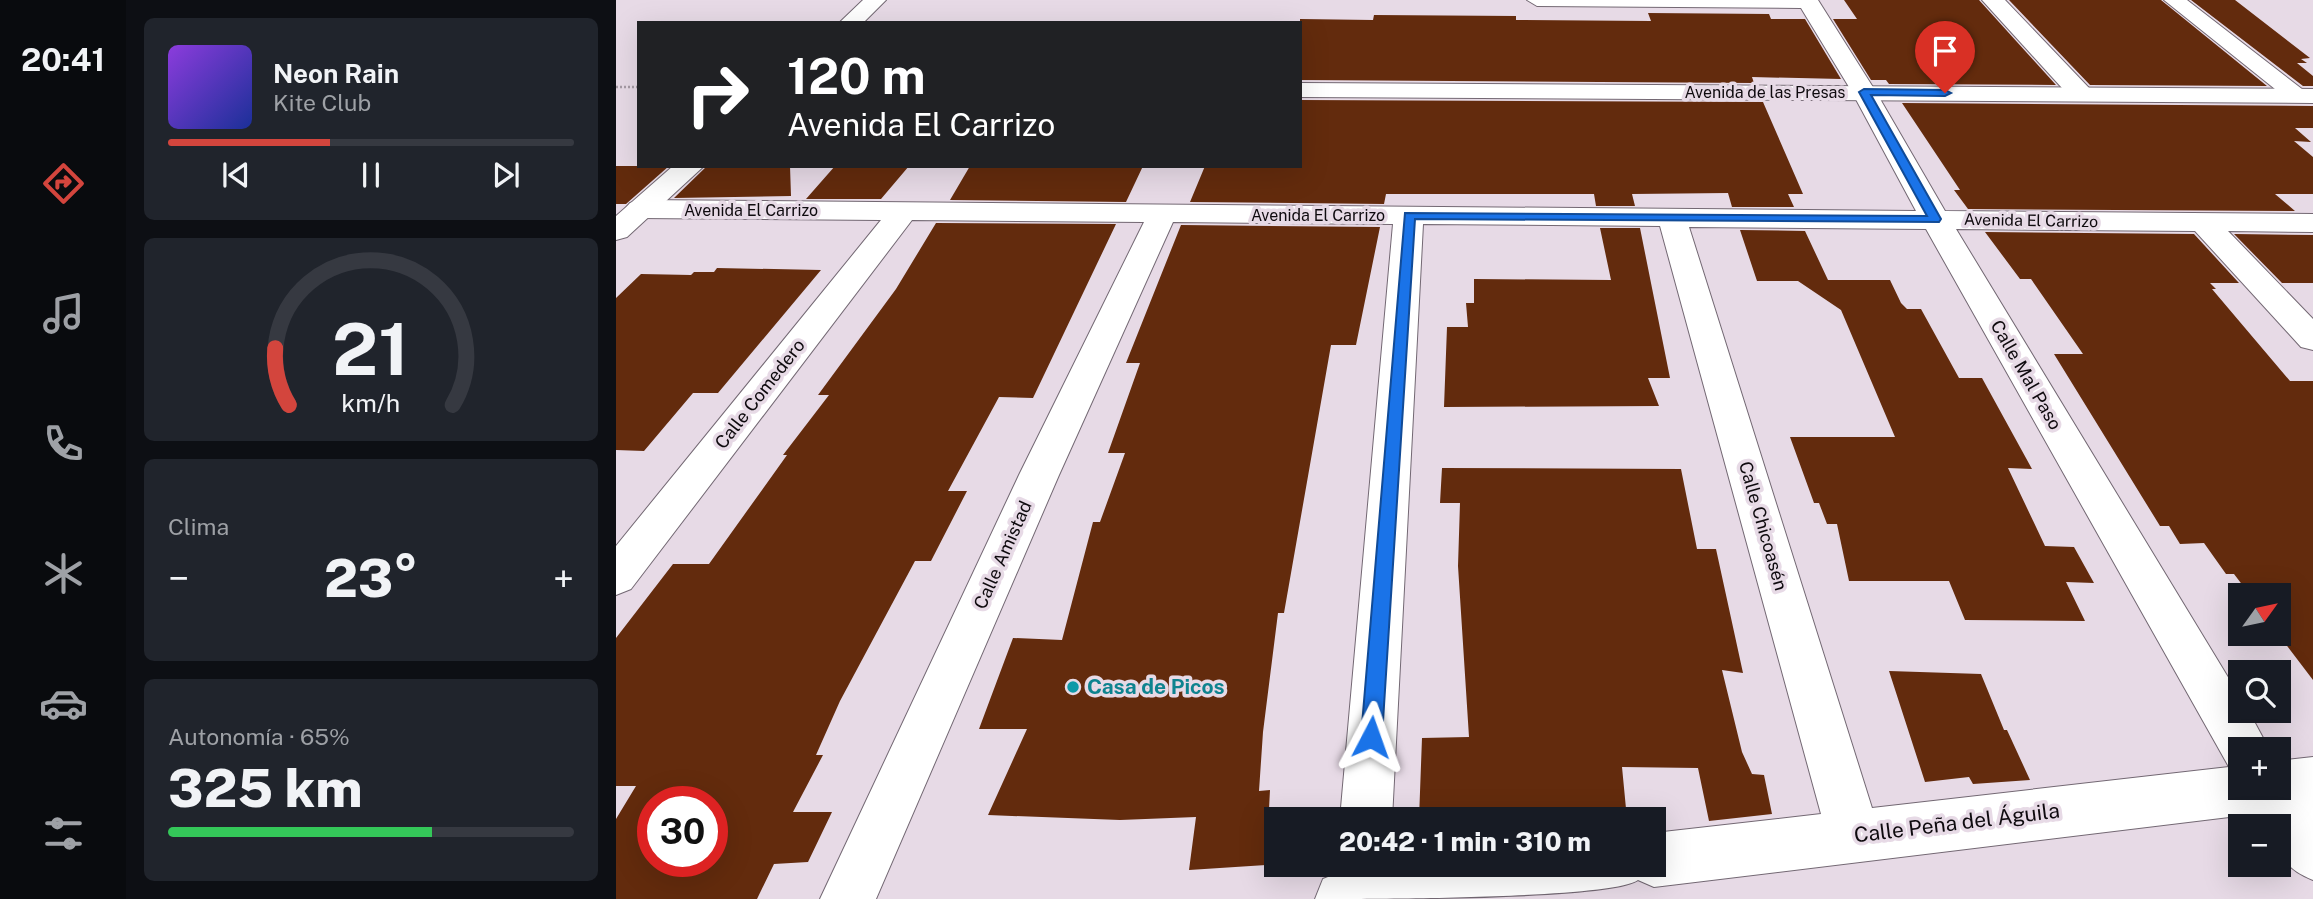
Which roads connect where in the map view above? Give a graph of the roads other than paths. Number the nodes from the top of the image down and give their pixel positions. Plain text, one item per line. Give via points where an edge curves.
1 (875, 0) edge
2 (1536, 0) edge
3 (1993, 0) edge
4 (2174, 0) edge
5 (1808, 1) edge
6 (852, 21) edge
7 (1302, 90) edge
8 (1864, 92) junction
9 (2081, 93) junction
10 (2306, 96) edge
11 (687, 168) edge
12 (628, 209) edge
13 (903, 212) junction
14 (1163, 213) junction
15 (1409, 215) junction
16 (1672, 218) junction
17 (1935, 219) junction
18 (2203, 222) junction
19 (2313, 223) edge
20 (616, 231) edge
21 (2313, 339) edge
22 (616, 577) edge
23 (2237, 737) edge
24 (2313, 782) edge
25 (2291, 785) edge
26 (2228, 792) edge
27 (2275, 800) edge
28 (1367, 807) edge
29 (1854, 835) junction
30 (2313, 853) edge
31 (1666, 858) edge
32 (1469, 877) edge
33 (1355, 887) edge
34 (848, 899) edge

1 - 6 street
2 - 5 street
3 - 9 street
4 - 10 street
5 - 8 street, Calle Mal Paso
7 - 8 street, Avenida de las Presas
8 - 9 street, Avenida de las Presas
8 - 17 street, Calle Mal Paso
9 - 10 street, Avenida de las Presas
11 - 12 street
12 - 13 street, Avenida El Carrizo
12 - 20 street
13 - 14 street, Avenida El Carrizo
13 - 22 street, Calle Comedero
14 - 15 street, Avenida El Carrizo
14 - 34 street, Calle Amistad
15 - 16 street, Avenida El Carrizo
15 - 28 street
16 - 17 street, Avenida El Carrizo
16 - 29 street, Calle Chicoasén
17 - 18 street, Avenida El Carrizo
17 - 23 street, Calle Mal Paso
18 - 19 street, Avenida El Carrizo
18 - 21 street
24 - 25 street
26 - 29 street, Calle Peña del Águila
27 - 30 street
29 - 31 street, Calle Peña del Águila
32 - 33 street

